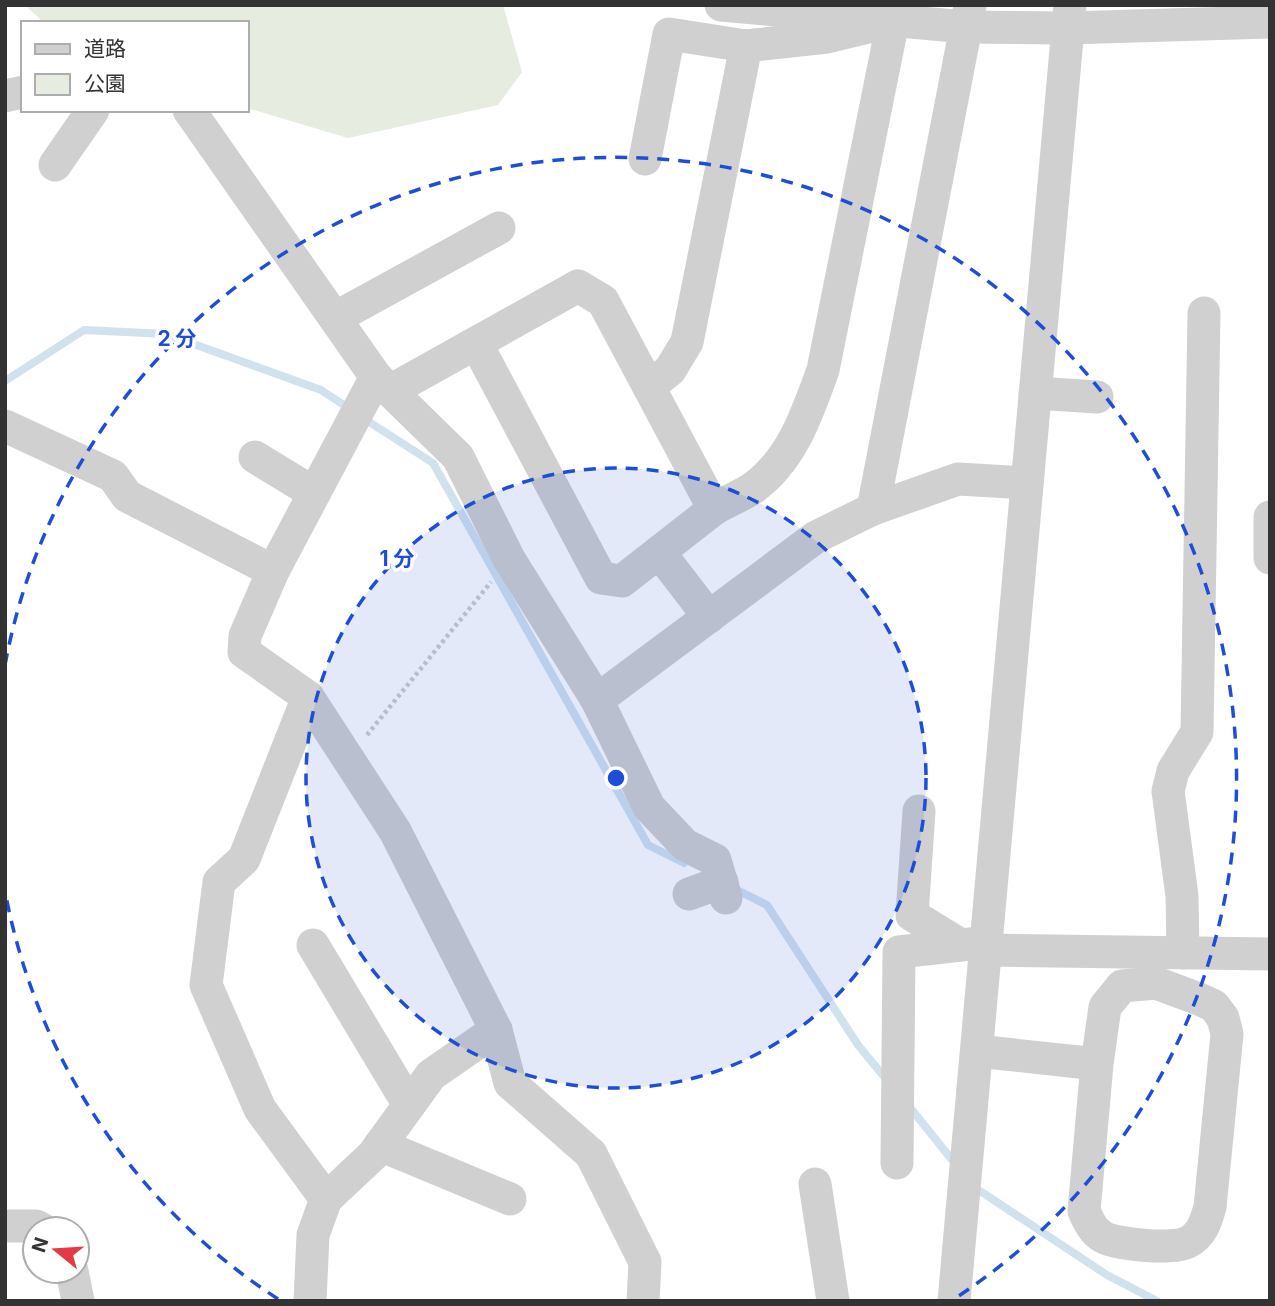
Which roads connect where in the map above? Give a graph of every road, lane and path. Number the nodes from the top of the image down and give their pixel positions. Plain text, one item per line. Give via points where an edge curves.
1 (721, 5) edge
2 (968, 16) edge
3 (1068, 17) edge
4 (893, 21) junction
5 (1270, 22) edge
6 (746, 46) junction
7 (92, 112) edge
8 (191, 112) edge
9 (645, 159) dead end
10 (55, 165) dead end
11 (499, 229) dead end
12 (1204, 313) dead end
13 (335, 318) junction
14 (475, 343) junction
15 (383, 384) junction
16 (649, 387) junction
17 (1035, 393) junction
18 (1097, 397) dead end
19 (5, 426) edge
20 (255, 457) dead end
21 (1027, 482) junction
22 (314, 493) junction
23 (714, 509) junction
24 (873, 509) junction
25 (1270, 517) edge
26 (659, 552) junction
27 (1270, 558) edge
28 (509, 559) junction
29 (273, 571) junction
30 (709, 617) junction
31 (309, 697) junction
32 (597, 700) junction
33 (349, 758) junction
34 (919, 811) dead end
35 (690, 894) dead end
36 (313, 945) dead end
37 (979, 945) junction
38 (1112, 952) junction
39 (1182, 953) junction
40 (1270, 954) edge
41 (1105, 1007) junction
42 (496, 1030) junction
43 (977, 1051) junction
44 (1097, 1064) junction
45 (409, 1105) junction
46 (380, 1144) junction
47 (897, 1163) dead end
48 (815, 1184) dead end
49 (326, 1199) junction
50 (510, 1199) dead end
51 (310, 1301) edge
52 (643, 1301) edge
53 (833, 1301) edge
54 (954, 1301) edge

1 - 4 street
2 - 3 street
2 - 4 street
2 - 24 street
3 - 5 street
3 - 17 street
4 - 6 street via 827,37
4 - 23 street via 823,370 804,422 783,458 753,488
6 - 9 street via 670,34
6 - 16 street via 687,342 670,370
7 - 10 street
8 - 13 street
11 - 13 street
12 - 39 street via 1197,732 1173,771 1168,791 1182,896
13 - 15 street
14 - 15 street
14 - 16 street via 578,286 603,301
14 - 26 street via 601,578 622,581
15 - 22 street
15 - 28 street via 458,457
16 - 23 street
17 - 18 street
17 - 21 street
19 - 29 street via 113,476 127,496
20 - 22 street
21 - 24 street via 958,479
21 - 37 street
22 - 29 street
23 - 26 street
24 - 30 street via 816,537
25 - 27 street
26 - 30 street
28 - 32 street
28 - 33 path
29 - 31 street via 245,636 244,652
30 - 32 street
31 - 33 street
31 - 49 street via 244,859 219,881 206,985 260,1109
32 - 35 street via 649,807 685,845 715,860 724,890
33 - 42 street via 395,831
34 - 37 street via 912,915
36 - 45 street
37 - 38 street
37 - 43 street
37 - 47 street via 899,952
38 - 39 street
38 - 41 street
39 - 40 street
41 - 44 street
41 - 44 street via 1122,986 1156,983 1214,1006 1223,1018 1227,1034 1210,1207 1204,1227 1190,1242 1174,1247 1119,1242 1104,1238 1091,1227 1084,1211
42 - 45 street via 430,1074
42 - 52 street via 510,1083 591,1154 645,1262
43 - 44 street
43 - 54 street
45 - 46 street
46 - 49 street
46 - 50 street
48 - 53 street
49 - 51 street via 313,1235

